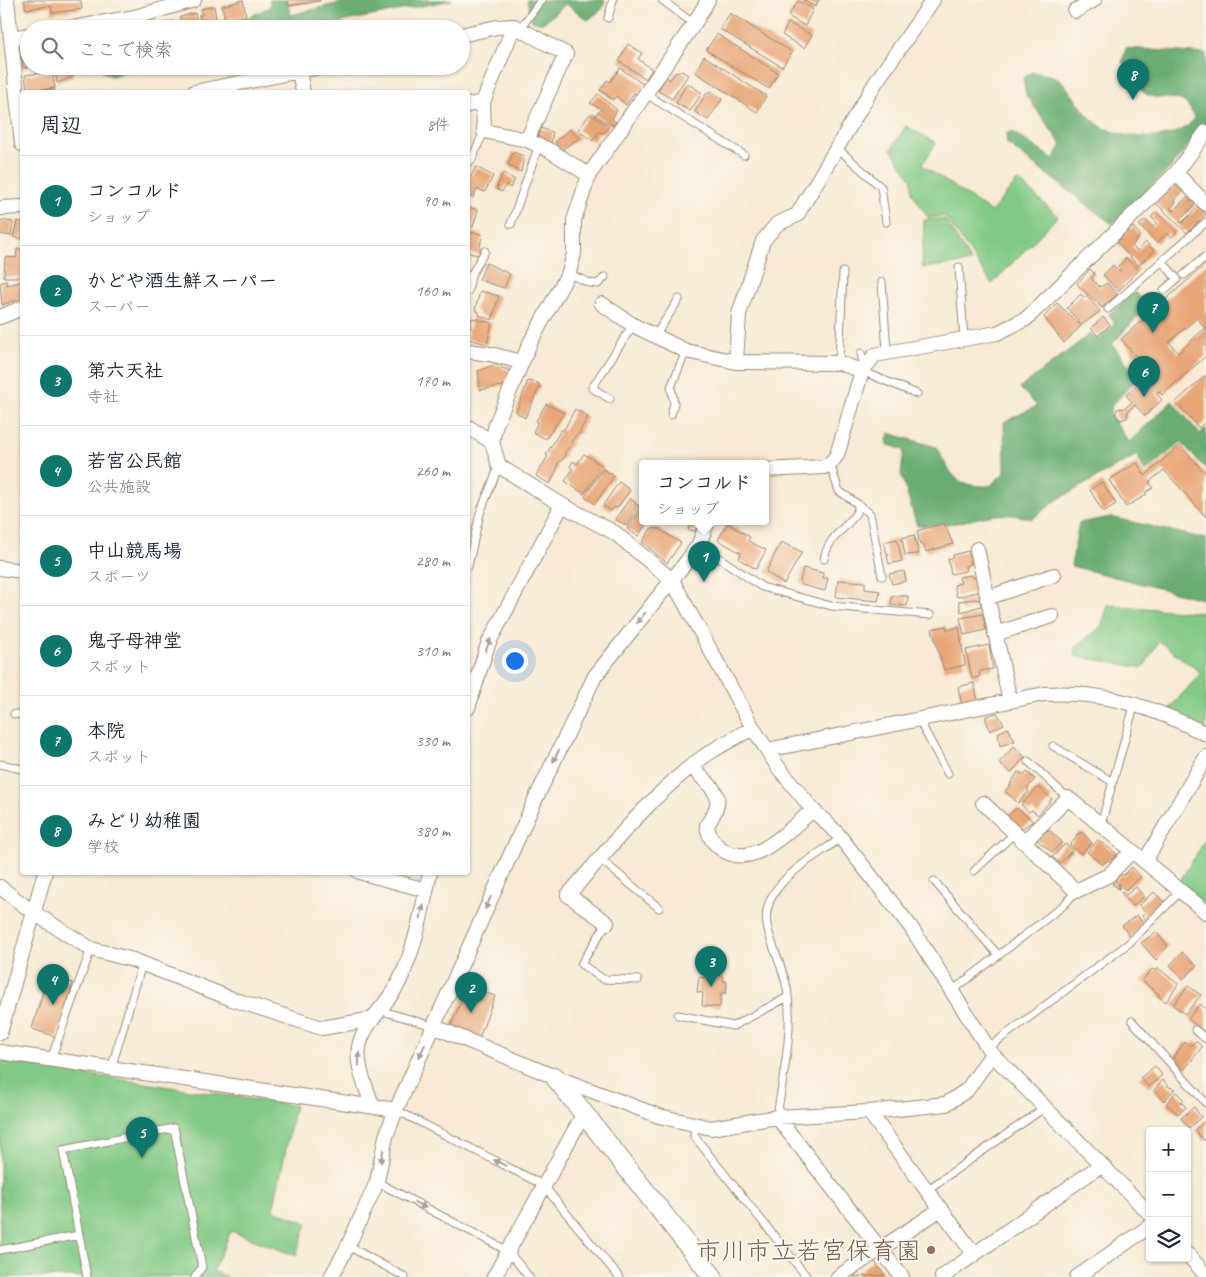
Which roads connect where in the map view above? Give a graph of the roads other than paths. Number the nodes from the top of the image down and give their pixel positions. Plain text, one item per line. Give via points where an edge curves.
1 (7, 0) edge
2 (194, 0) edge
3 (540, 0) edge
4 (613, 0) edge
5 (662, 0) edge
6 (708, 0) edge
7 (933, 0) edge
8 (1094, 0) edge
9 (1075, 11) dead end
10 (608, 18) dead end
11 (123, 20) edge
12 (694, 24) junction
13 (517, 27) junction
14 (470, 33) edge
15 (20, 37) edge
16 (12, 38) junction
17 (283, 75) edge
18 (300, 75) edge
19 (204, 90) edge
20 (303, 90) edge
21 (646, 94) junction
22 (484, 102) junction
23 (470, 105) edge
24 (20, 123) edge
25 (484, 131) junction
26 (1206, 132) edge
27 (533, 142) junction
28 (836, 146) junction
29 (744, 155) dead end
30 (470, 158) edge
31 (1176, 173) junction
32 (589, 175) junction
33 (1206, 204) edge
34 (20, 207) edge
35 (2, 208) dead end
36 (886, 222) dead end
37 (1206, 222) edge
38 (511, 224) dead end
39 (485, 251) dead end
40 (1206, 256) edge
41 (1162, 261) junction
42 (959, 267) dead end
43 (843, 272) dead end
44 (568, 274) junction
45 (1184, 275) dead end
46 (605, 277) dead end
47 (470, 280) edge
48 (882, 282) dead end
49 (1164, 290) dead end
50 (679, 299) dead end
51 (602, 304) dead end
52 (20, 309) edge
53 (1108, 309) dead end
54 (0, 317) edge
55 (633, 325) junction
56 (654, 336) junction
57 (964, 340) junction
58 (470, 351) edge
59 (887, 351) junction
60 (686, 352) junction
61 (861, 354) dead end
62 (522, 362) junction
63 (736, 362) junction
64 (839, 363) junction
65 (863, 370) junction
66 (917, 394) dead end
67 (610, 399) dead end
68 (670, 415) dead end
69 (470, 428) edge
70 (492, 442) junction
71 (830, 464) junction
72 (498, 466) junction
73 (769, 470) edge
74 (858, 504) junction
75 (562, 505) junction
76 (706, 525) edge
77 (699, 544) junction
78 (977, 549) dead end
79 (470, 557) edge
80 (824, 559) dead end
81 (0, 568) edge
82 (20, 571) edge
83 (1054, 575) dead end
84 (882, 576) dead end
85 (672, 580) junction
86 (987, 598) junction
87 (930, 615) dead end
88 (1052, 616) dead end
89 (995, 634) junction
90 (1010, 701) junction
91 (470, 702) edge
92 (1134, 703) junction
93 (14, 714) dead end
94 (20, 716) edge
95 (919, 720) junction
96 (753, 728) junction
97 (1206, 734) edge
98 (1053, 746) dead end
99 (767, 750) junction
100 (1206, 757) edge
101 (1028, 761) dead end
102 (0, 764) edge
103 (691, 766) junction
104 (20, 769) edge
105 (948, 774) dead end
106 (1111, 781) junction
107 (1068, 798) junction
108 (983, 803) dead end
109 (813, 810) junction
110 (1099, 824) junction
111 (1020, 837) junction
112 (841, 838) junction
113 (1132, 851) junction
114 (600, 859) junction
115 (1145, 861) junction
116 (974, 871) dead end
117 (44, 875) edge
118 (370, 875) edge
119 (429, 875) edge
120 (934, 881) dead end
121 (0, 887) edge
122 (426, 890) junction
123 (1076, 891) junction
124 (1182, 891) junction
125 (659, 908) dead end
126 (1206, 912) edge
127 (34, 913) junction
128 (607, 923) joint
129 (91, 949) junction
130 (998, 955) junction
131 (142, 964) junction
132 (638, 980) dead end
133 (952, 991) junction
134 (788, 997) junction
135 (376, 1015) junction
136 (678, 1015) dead end
137 (1132, 1021) dead end
138 (433, 1026) junction
139 (1196, 1030) dead end
140 (0, 1033) edge
141 (1206, 1039) edge
142 (990, 1051) junction
143 (0, 1052) edge
144 (51, 1059) junction
145 (110, 1069) junction
146 (555, 1077) junction
147 (1206, 1103) edge
148 (372, 1105) junction
149 (1044, 1108) junction
150 (396, 1110) junction
151 (869, 1112) junction
152 (584, 1113) junction
153 (777, 1117) junction
154 (695, 1125) junction
155 (1101, 1165) junction
156 (377, 1182) junction
157 (543, 1185) junction
158 (927, 1190) junction
159 (941, 1209) junction
160 (1146, 1210) edge
161 (1146, 1229) edge
162 (79, 1235) junction
163 (348, 1246) junction
164 (880, 1248) junction
165 (0, 1250) edge
166 (508, 1251) junction
167 (974, 1254) junction
168 (1191, 1259) edge
169 (1204, 1275) edge
170 (712, 1276) edge
171 (87, 1277) edge
172 (195, 1277) edge
173 (331, 1277) edge
174 (405, 1277) edge
175 (494, 1277) edge
176 (529, 1277) edge
177 (619, 1277) edge
178 (807, 1277) edge
179 (838, 1277) edge
180 (902, 1277) edge
181 (942, 1277) edge
182 (1076, 1277) edge

1 - 16 street
2 - 11 street
3 - 13 lane
4 - 10 lane
5 - 12 lane
6 - 12 street
7 - 28 street
8 - 9 street
12 - 21 street
13 - 14 street via 497,26
13 - 22 street
13 - 27 street via 566,54
15 - 16 street
16 - 24 street
17 - 19 street
18 - 20 street
21 - 29 lane
21 - 32 street
22 - 23 street
22 - 25 street
25 - 27 street
25 - 30 lane
26 - 31 street
27 - 32 street
27 - 38 lane
28 - 36 lane via 881,187
28 - 63 street via 797,214 777,224 763,242 739,314
31 - 33 street
31 - 57 street via 1026,319 996,333
32 - 44 street via 574,220 574,254
34 - 35 street
37 - 41 lane
39 - 47 lane
40 - 45 lane
41 - 49 lane via 1177,279
41 - 53 lane
42 - 57 lane
43 - 64 lane
44 - 46 lane via 598,284
44 - 62 street
48 - 59 lane
50 - 56 lane
51 - 55 street
52 - 54 street
55 - 56 street
55 - 67 lane via 592,388
56 - 60 street
57 - 59 street
58 - 62 street
59 - 65 street via 875,355
60 - 63 street
60 - 68 lane via 671,388 674,402
61 - 65 lane
62 - 70 street via 496,424
63 - 64 street
64 - 65 street
65 - 66 lane
65 - 71 street via 837,455
69 - 70 street
70 - 72 street
71 - 73 street
71 - 74 lane via 839,491
72 - 75 street
72 - 79 lane via 480,513
74 - 80 lane via 857,512 826,546
74 - 84 lane via 870,514
75 - 85 street via 615,533
91 -> 75 street via 488,644
76 - 77 street
77 - 85 street
77 - 87 lane via 762,587 831,606
78 - 86 street
81 - 82 street
83 - 86 street
85 - 96 street
85 -> 138 street via 595,676
86 - 89 street
88 - 89 street
89 - 90 street
90 - 92 street via 1071,692
90 - 95 street
92 - 97 street via 1169,715
92 - 106 lane
93 - 94 lane
95 - 99 street
95 - 105 lane
96 - 99 street
96 - 103 street
98 - 106 lane
99 - 109 street
100 - 115 street
101 - 107 lane
102 - 104 lane
103 - 109 street via 718,795 717,810 707,826 708,833 711,841 728,854 749,856 761,851
103 - 114 street via 639,813
106 - 110 lane
107 - 110 street
107 - 111 street
108 - 111 street
109 - 112 street
110 - 113 street
111 - 116 lane
111 - 123 street
112 - 133 street via 910,926
112 - 134 lane via 791,874 776,888 768,904 765,916 768,930
113 - 115 street
113 - 123 street via 1109,875
114 - 125 lane
114 - 128 street via 568,895
115 - 124 street
117 - 127 street
118 - 122 street
119 - 122 street
120 - 130 lane
121 - 127 street
135 -> 122 street via 398,984 413,950
123 - 130 lane via 1064,905
124 - 126 street
124 - 142 lane via 1129,944
127 - 129 street
127 - 140 street
128 - 132 lane via 581,964 603,979
129 - 131 street
129 - 144 lane
130 - 133 lane
131 - 135 street via 232,999 322,1028
131 - 145 lane
133 - 142 street
134 - 136 lane via 733,1026
134 - 153 lane via 790,1028
135 - 138 lane
148 -> 135 street via 359,1069 359,1053
137 - 147 lane
138 - 146 street
138 -> 150 street
139 - 141 lane
142 - 149 street
142 - 151 street via 967,1090 946,1104
143 - 144 street
144 - 145 street
145 - 148 street
146 - 152 street
146 - 154 street via 659,1116
148 - 150 street
149 - 155 street
149 - 158 lane
150 -> 156 street via 386,1136
157 -> 150 lane
151 - 153 street
151 - 158 street
152 - 157 street
152 - 170 street
153 - 154 street via 711,1128
153 - 164 street
154 - 178 lane via 694,1136
155 - 160 street
155 - 167 street
156 - 163 street
156 -> 166 lane
157 - 166 street
157 - 177 lane
158 - 159 street
159 - 164 street
159 - 167 street
161 - 182 street
162 - 165 lane
162 - 171 lane
162 - 172 lane via 63,1150 174,1128 202,1268
163 - 173 street
163 - 174 lane
164 - 179 street
164 - 180 street
166 - 175 street
166 - 176 lane
167 - 181 street
168 - 169 street

